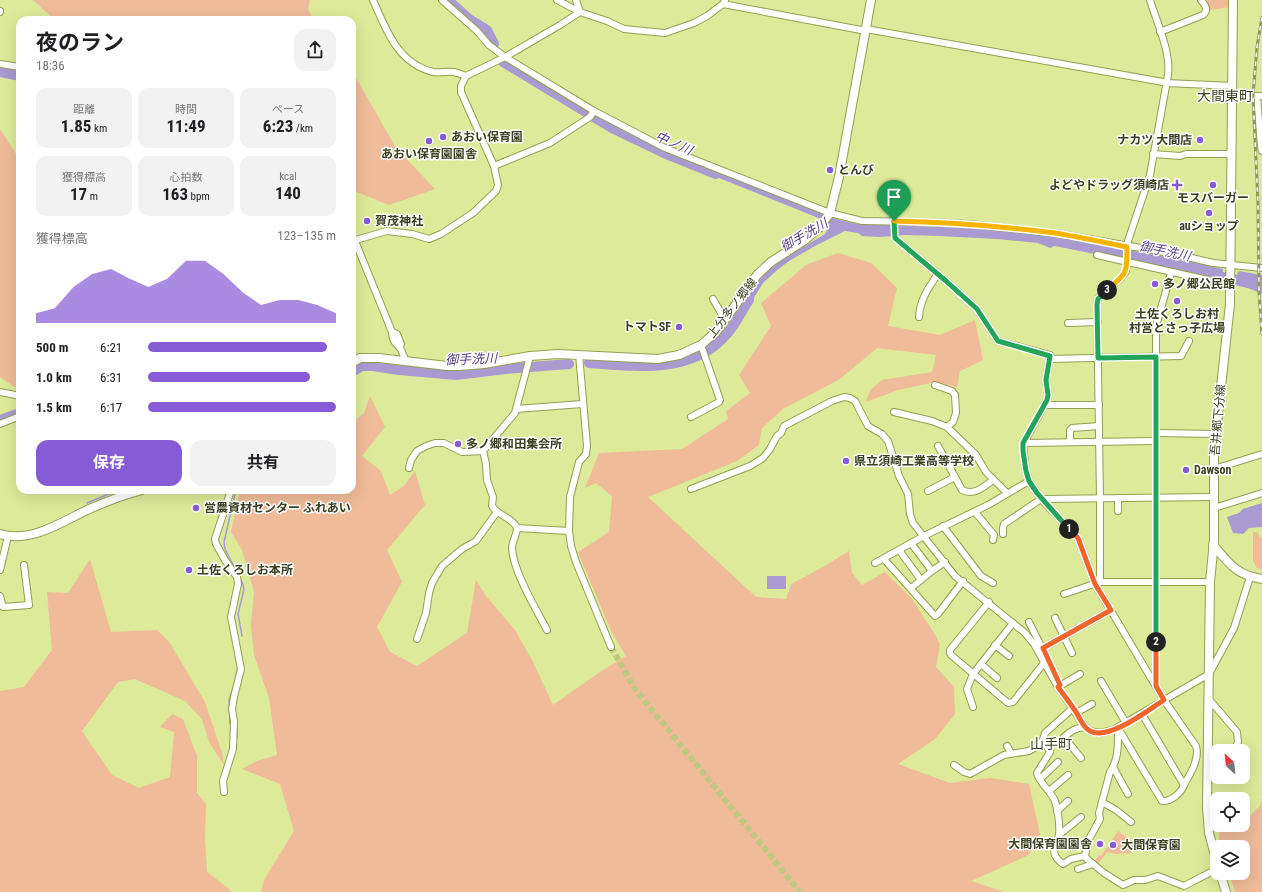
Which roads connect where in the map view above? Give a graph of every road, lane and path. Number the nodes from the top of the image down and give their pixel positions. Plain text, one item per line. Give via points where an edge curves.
1 (374, 0) edge
2 (442, 0) edge
3 (558, 0) edge
4 (576, 0) edge
5 (871, 0) edge
6 (1150, 0) edge
7 (1201, 0) edge
8 (1233, 0) edge
9 (724, 2) edge
10 (580, 12) junction
11 (866, 29) junction
12 (1160, 32) junction
13 (505, 57) junction
14 (0, 64) edge
15 (16, 66) edge
16 (466, 76) junction
17 (1166, 83) junction
18 (1232, 86) junction
19 (1233, 96) junction
20 (1260, 96) edge
21 (593, 114) junction
22 (1262, 147) edge
23 (1153, 154) junction
24 (1232, 154) junction
25 (494, 166) junction
26 (827, 217) junction
27 (894, 223) junction
28 (356, 240) edge
29 (356, 248) edge
30 (1127, 248) junction
31 (1096, 255) dead end
32 (1127, 261) junction
33 (1230, 267) junction
34 (1262, 268) edge
35 (1170, 273) junction
36 (938, 274) junction
37 (1230, 284) junction
38 (713, 299) dead end
39 (919, 317) dead end
40 (725, 320) junction
41 (1098, 322) junction
42 (1068, 323) dead end
43 (1190, 341) dead end
44 (702, 348) junction
45 (580, 354) junction
46 (1156, 357) junction
47 (1098, 358) junction
48 (356, 359) edge
49 (529, 359) junction
50 (1049, 359) junction
51 (405, 360) junction
52 (935, 385) dead end
53 (0, 392) edge
54 (16, 395) edge
55 (582, 404) junction
56 (1045, 405) junction
57 (1099, 405) junction
58 (516, 410) junction
59 (894, 412) dead end
60 (691, 417) dead end
61 (16, 418) edge
62 (0, 424) edge
63 (1099, 426) junction
64 (947, 427) junction
65 (1156, 433) junction
66 (1215, 434) junction
67 (1070, 441) junction
68 (1099, 441) junction
69 (1156, 441) junction
70 (1023, 443) junction
71 (938, 446) dead end
72 (483, 451) junction
73 (1262, 454) edge
74 (409, 468) dead end
75 (1214, 469) junction
76 (955, 476) junction
77 (994, 480) junction
78 (1029, 481) junction
79 (691, 489) dead end
80 (928, 491) dead end
81 (1007, 493) junction
82 (1262, 493) edge
83 (130, 494) edge
84 (229, 494) edge
85 (1041, 498) junction
86 (1100, 498) junction
87 (1118, 498) junction
88 (1156, 498) junction
89 (1214, 498) junction
90 (1214, 508) junction
91 (1118, 511) dead end
92 (497, 512) junction
93 (975, 512) junction
94 (942, 526) junction
95 (517, 528) junction
96 (569, 531) junction
97 (1003, 534) dead end
98 (4, 535) edge
99 (924, 536) junction
100 (993, 540) dead end
101 (911, 543) junction
102 (1213, 545) junction
103 (899, 550) junction
104 (884, 559) junction
105 (945, 562) junction
106 (875, 564) dead end
107 (24, 565) dead end
108 (0, 570) edge
109 (932, 571) junction
110 (1250, 577) junction
111 (1262, 579) edge
112 (921, 580) junction
113 (963, 582) junction
114 (1156, 582) junction
115 (1210, 582) junction
116 (993, 583) dead end
117 (1097, 583) junction
118 (911, 588) junction
119 (1064, 594) dead end
120 (0, 596) edge
121 (989, 602) junction
122 (1111, 610) junction
123 (1055, 618) dead end
124 (1029, 622) dead end
125 (1013, 623) junction
126 (547, 630) dead end
127 (1064, 637) junction
128 (417, 639) dead end
129 (995, 645) junction
130 (611, 647) tunnel mouth
131 (1043, 648) junction
132 (1072, 653) dead end
133 (1009, 656) dead end
134 (1044, 663) junction
135 (981, 664) junction
136 (973, 674) junction
137 (1080, 674) dead end
138 (1209, 674) junction
139 (997, 678) dead end
140 (1101, 682) dead end
141 (1059, 686) junction
142 (1156, 686) junction
143 (1208, 698) junction
144 (1164, 700) junction
145 (1092, 704) dead end
146 (973, 707) dead end
147 (1075, 710) junction
148 (1142, 714) junction
149 (1126, 724) junction
150 (1085, 727) junction
151 (1118, 728) junction
152 (1043, 740) junction
153 (1237, 744) edge
154 (1007, 746) dead end
155 (1011, 753) junction
156 (1081, 758) dead end
157 (1058, 762) dead end
158 (1210, 764) edge
159 (954, 765) dead end
160 (1207, 765) junction
161 (1113, 767) junction
162 (1068, 774) dead end
163 (1040, 779) junction
164 (1184, 785) junction
165 (1049, 791) junction
166 (224, 792) dead end
167 (1128, 794) dead end
168 (1068, 801) dead end
169 (1102, 802) junction
170 (1057, 811) junction
171 (1081, 817) dead end
172 (1131, 822) dead end
173 (1059, 835) junction
174 (1210, 840) edge
175 (1085, 856) junction
176 (1093, 864) junction
177 (1078, 869) dead end
178 (1210, 873) edge
179 (1222, 880) edge
180 (1226, 892) edge

1 - 16 street via 386,32 410,62 434,72 454,72
2 - 13 street
3 - 10 street
4 - 10 street
5 - 11 main road
6 - 12 street
7 - 12 street via 1206,9 1203,15
8 - 18 main road, 吾井郷下分線
9 - 10 street via 694,23 665,33 624,29
9 - 11 street
10 - 13 street
11 - 17 street
11 - 26 main road via 839,177
12 - 17 street via 1169,60
13 - 16 street
13 - 21 street
14 - 15 street
16 - 25 street via 461,86 462,92
17 - 18 street
17 - 23 street
18 - 19 main road, 吾井郷下分線
19 - 20 street
19 - 24 main road, 吾井郷下分線
20 - 22 street
21 - 25 street via 550,143
21 - 26 street via 665,148
23 - 24 street
23 - 30 street via 1150,175
24 - 33 main road, 吾井郷下分線
25 - 28 street via 498,185 492,196 473,213 441,234 429,239 388,230
26 - 27 street
26 - 40 main road, 上分多ノ郷線 via 805,240 762,270
27 - 30 street via 969,224 1055,233
27 - 36 street via 895,238
29 - 51 street via 392,332 401,344
30 - 32 street
30 - 33 street
31 - 32 street
32 - 35 street
32 - 41 street via 1124,274 1098,299
33 - 34 street
33 - 37 main road, 吾井郷下分線
35 - 37 street
35 - 46 street via 1156,322
36 - 39 street via 926,291
36 - 50 street via 977,309 998,341 1050,356
37 - 66 main road, 吾井郷下分線 via 1228,333
38 - 40 street
40 - 44 main road, 上分多ノ郷線
41 - 42 street
41 - 47 street
43 - 46 street via 1181,356
44 - 45 main road, 上分多ノ郷線 via 679,356 658,359
44 - 60 street via 720,400
45 - 49 main road, 上分多ノ郷線 via 558,354
45 - 55 street
46 - 47 street
46 - 65 street
47 - 50 street
47 - 57 street
48 - 51 main road, 上分多ノ郷線
49 - 51 main road, 上分多ノ郷線 via 459,366
49 - 58 street
50 - 56 street via 1046,380 1048,395
52 - 64 street via 952,390 955,395 955,419
53 - 54 street
55 - 58 street
55 - 96 street via 586,451 579,462 570,497
56 - 57 street
56 - 70 street
57 - 63 street
58 - 72 street
59 - 64 street
61 - 62 street
63 - 67 street via 1072,428
63 - 68 street
64 - 77 street via 976,455
65 - 66 street
65 - 69 street
66 - 75 main road, 吾井郷下分線
67 - 68 street
67 - 70 street
68 - 69 street
68 - 86 street
69 - 88 street
70 - 78 street via 1024,464
71 - 76 street
72 - 74 street via 462,452 444,443 435,443 417,451
72 - 92 street via 492,506
73 - 75 street
75 - 89 main road, 吾井郷下分線
76 - 77 street via 962,490 968,492 979,490
76 - 80 street
77 - 81 street
78 - 81 street
78 - 85 street
79 - 99 street via 750,466 763,458 784,426 791,421 832,401 850,398 858,405 868,426 888,441 899,476 908,494 911,519
81 - 93 street
82 - 90 street
83 - 98 main road via 40,532 24,536
84 - 166 street via 215,542 238,580 231,617 241,669 233,703 233,749 223,781
85 - 86 street
85 - 97 street via 1004,524
85 - 117 street via 1078,538
86 - 87 street
86 - 117 street
87 - 88 street
87 - 91 street
88 - 89 street
88 - 114 street
89 - 90 main road, 吾井郷下分線
90 - 102 main road, 吾井郷下分線
92 - 95 street via 514,522
92 - 128 street via 476,541 442,566 432,583
93 - 94 street
93 - 100 street via 994,536
94 - 99 street
94 - 116 street via 981,576
95 - 96 street
95 - 126 street via 512,546 514,560
96 - 130 street via 576,562
98 - 108 street
99 - 101 street
99 - 105 street
101 - 103 street
101 - 109 street
102 - 110 main road via 1235,569
102 - 115 main road, 吾井郷下分線
103 - 104 street
103 - 112 street
104 - 106 street
104 - 118 street
105 - 109 street
105 - 113 street
107 - 120 street via 28,605 3,607
109 - 112 street
110 - 111 main road
110 - 138 street via 1234,628
112 - 118 street
113 - 118 street via 935,616
113 - 121 street
114 - 115 street
114 - 117 street
114 - 142 street
115 - 138 main road, 吾井郷下分線
117 - 119 street
117 - 122 street
121 - 125 street
121 - 136 street via 950,650 951,655
122 - 127 street
122 - 142 street
123 - 127 street
124 - 131 street
125 - 129 street
125 - 134 street via 1032,641
127 - 131 street
127 - 132 street
129 - 133 street
129 - 135 street
131 - 141 street
134 - 136 street via 1011,703
134 - 141 street
135 - 136 street
135 - 139 street
136 - 146 street via 967,687
137 - 141 street
138 - 143 main road, 吾井郷下分線
138 - 144 street
140 - 149 street
141 - 147 street
142 - 144 street
143 - 153 street via 1237,732
143 - 160 main road, 吾井郷下分線
144 - 148 street
144 - 164 street via 1196,746 1194,766
145 - 147 street
147 - 150 street
147 - 152 street via 1045,733
148 - 149 street
148 - 164 street
149 - 151 street
150 - 151 street via 1100,733
150 - 156 street via 1076,728 1064,737
151 - 161 street via 1118,750
151 - 164 street via 1162,801 1180,793
152 - 155 street via 1029,751
152 - 163 street via 1050,752 1037,771
154 - 155 street
155 - 159 street via 970,774
157 - 163 street
158 - 160 street
160 - 174 main road, 吾井郷下分線
161 - 167 street
161 - 169 street
162 - 165 street
163 - 165 street
165 - 170 street
168 - 170 street
169 - 172 street
169 - 175 street via 1100,819 1088,841
170 - 173 street
171 - 173 street
173 - 175 street via 1054,850 1061,863
175 - 176 street
176 - 177 street
176 - 178 street via 1123,885 1134,880 1158,876 1184,886
179 - 180 main road

